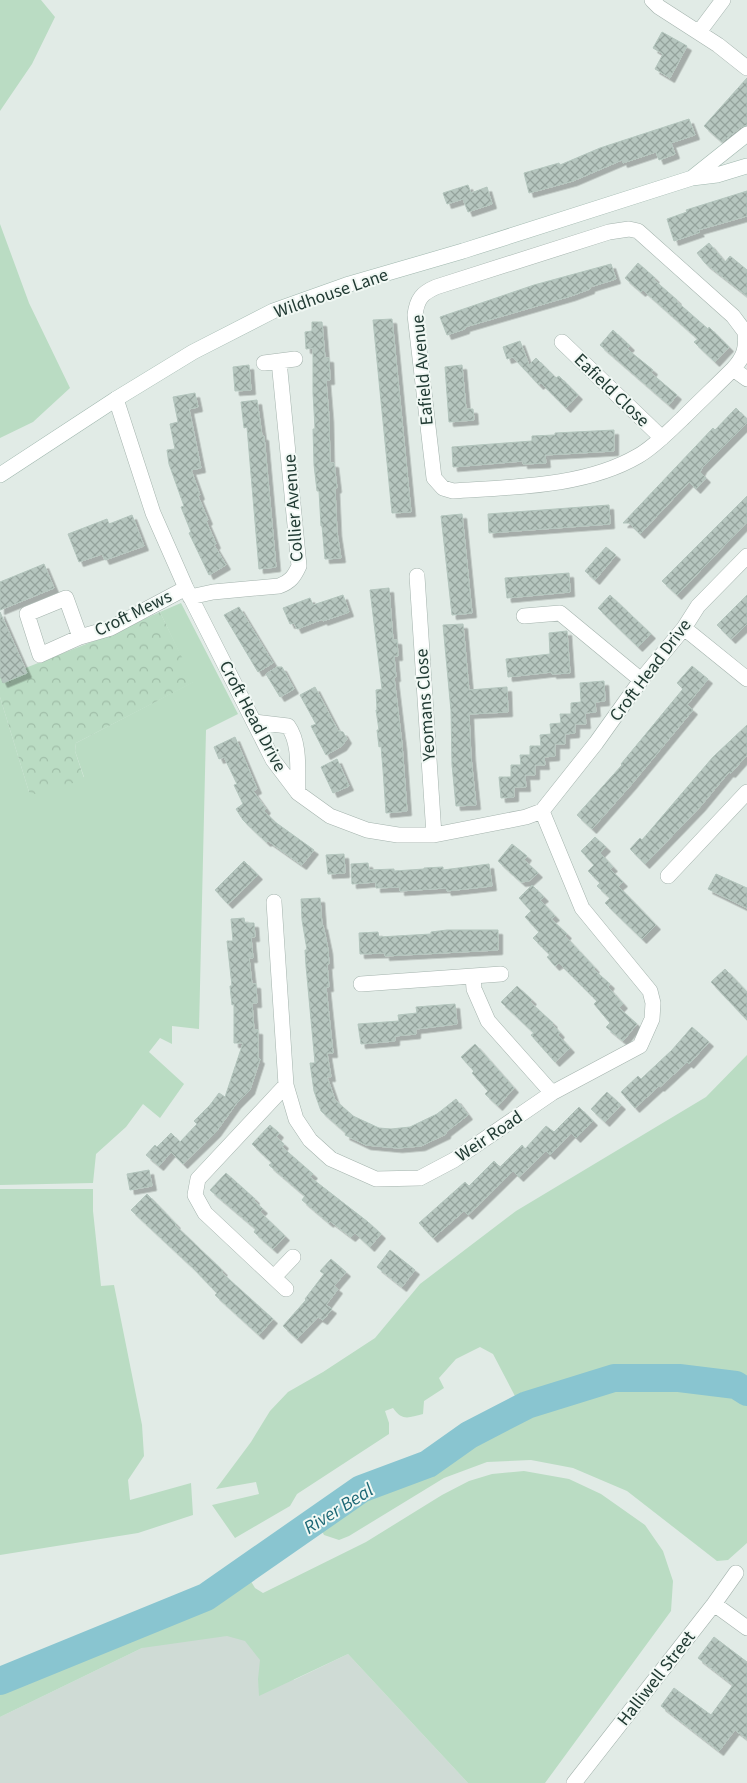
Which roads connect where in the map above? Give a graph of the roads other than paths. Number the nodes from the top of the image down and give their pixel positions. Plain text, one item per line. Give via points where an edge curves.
1 (652, 0) edge
2 (723, 0) edge
3 (699, 32) junction
4 (747, 68) edge
5 (747, 134) edge
6 (747, 166) edge
7 (692, 178) junction
8 (746, 331) edge
9 (562, 342) dead end
10 (296, 360) dead end
11 (733, 369) junction
12 (747, 379) edge
13 (116, 399) junction
14 (662, 438) junction
15 (0, 474) edge
16 (747, 556) edge
17 (417, 576) dead end
18 (188, 592) junction
19 (524, 616) dead end
20 (684, 628) junction
21 (80, 637) dead end
22 (747, 679) edge
23 (641, 680) junction
24 (254, 722) junction
25 (747, 792) edge
26 (298, 793) junction
27 (542, 811) junction
28 (434, 835) junction
29 (668, 876) dead end
30 (274, 902) dead end
31 (501, 974) dead end
32 (473, 976) junction
33 (361, 984) dead end
34 (286, 1086) junction
35 (552, 1093) junction
36 (293, 1257) dead end
37 (274, 1277) junction
38 (286, 1289) dead end
39 (736, 1573) dead end
40 (714, 1604) junction
41 (747, 1628) edge
42 (574, 1783) edge

1 - 3 street
2 - 3 street
3 - 4 street
5 - 7 street, Wildhouse Lane
6 - 7 street, Wildhouse Lane
7 - 13 street, Wildhouse Lane via 346,285 273,311 193,352
8 - 11 street, Eafield Avenue via 743,358
8 - 14 street, Eafield Avenue via 638,231 629,229 609,232 436,287 419,299 415,315 431,464 434,478 443,488 453,491 551,483 588,475 638,456
9 - 14 street, Eafield Close
10 - 18 street, Collier Avenue via 272,362 300,566 295,576 279,586
11 - 12 street
11 - 14 street, Eafield Avenue
13 - 15 street, Wildhouse Lane
13 - 18 street, Croft Head Drive via 153,513
16 - 20 street, Croft Head Drive via 698,606
17 - 28 street, Yeomans Close
18 - 21 street, Croft Mews via 112,628
18 - 24 street, Croft Head Drive
19 - 23 street via 560,613
20 - 22 street
20 - 23 street, Croft Head Drive
23 - 27 street, Croft Head Drive
24 - 26 street, Croft Head Drive via 273,760
24 - 26 street via 288,726 294,734
25 - 29 street
26 - 28 street, Croft Head Drive via 330,816 367,830 398,835
27 - 28 street, Croft Head Drive
27 - 35 street, Weir Road via 582,908 650,991 653,1003 652,1019 640,1046
30 - 34 street, Weir Road
31 - 32 street
32 - 33 street
32 - 35 street via 474,989 488,1021
34 - 35 street, Weir Road via 296,1119 310,1140 331,1159 376,1179 420,1178 454,1160
34 - 37 street via 198,1179 195,1195 205,1213
36 - 37 street
37 - 38 street
39 - 40 street, Halliwell Street
40 - 41 street
40 - 42 street, Halliwell Street

